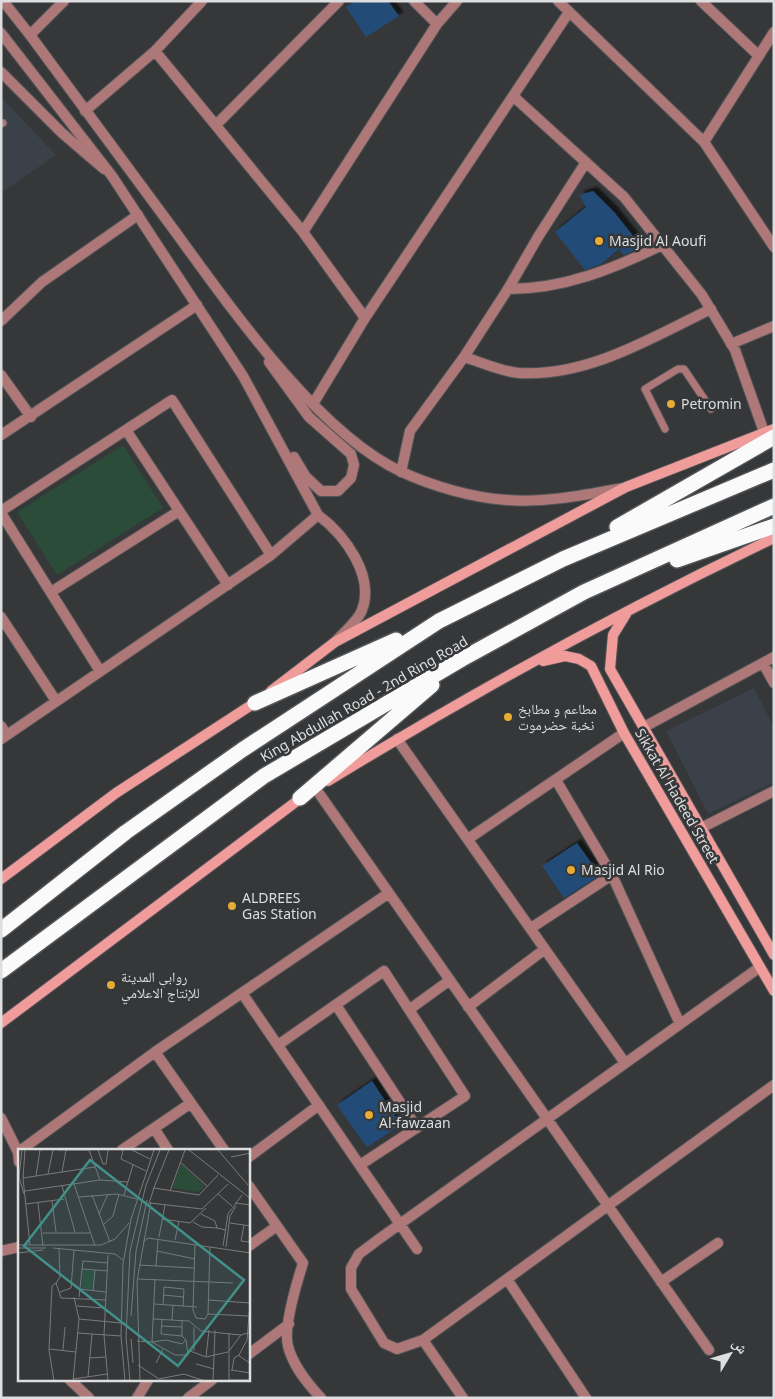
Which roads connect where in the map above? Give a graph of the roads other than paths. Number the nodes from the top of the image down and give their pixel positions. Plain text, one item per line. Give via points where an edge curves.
1 (3, 1) edge
2 (64, 1) edge
3 (202, 1) edge
4 (339, 1) edge
5 (414, 1) edge
6 (458, 1) edge
7 (558, 1) edge
8 (700, 1) edge
9 (569, 12) junction
10 (437, 24) junction
11 (774, 32) edge
12 (1, 33) edge
13 (30, 35) junction
14 (155, 51) junction
15 (759, 56) junction
16 (1, 72) edge
17 (513, 96) junction
18 (85, 111) junction
19 (217, 124) junction
20 (704, 142) junction
21 (586, 162) junction
22 (112, 176) junction
23 (138, 215) junction
24 (303, 232) junction
25 (662, 245) junction
26 (774, 247) edge
27 (508, 289) junction
28 (197, 305) junction
29 (711, 309) junction
30 (365, 318) junction
31 (1, 320) edge
32 (243, 320) junction
33 (774, 326) edge
34 (731, 344) junction
35 (464, 357) junction
36 (1, 375) edge
37 (243, 376) junction
38 (313, 404) junction
39 (711, 409) dead end
40 (31, 417) junction
41 (665, 429) dead end
42 (126, 430) junction
43 (771, 433) edge
44 (1, 435) edge
45 (774, 470) edge
46 (401, 472) junction
47 (626, 487) junction
48 (774, 506) edge
49 (179, 511) junction
50 (1, 512) edge
51 (318, 516) junction
52 (774, 526) edge
53 (774, 538) edge
54 (271, 555) junction
55 (563, 559) junction
56 (228, 585) junction
57 (51, 592) junction
58 (584, 592) junction
59 (626, 614) junction
60 (1, 617) edge
61 (439, 621) junction
62 (335, 642) junction
63 (774, 657) edge
64 (462, 659) junction
65 (532, 663) junction
66 (763, 663) junction
67 (610, 669) junction
68 (100, 671) junction
69 (598, 677) junction
70 (774, 683) edge
71 (56, 701) junction
72 (255, 703) junction
73 (644, 727) junction
74 (3, 733) edge
75 (624, 733) junction
76 (397, 739) junction
77 (556, 780) junction
78 (316, 789) junction
79 (774, 791) edge
80 (300, 798) junction
81 (701, 828) junction
82 (468, 839) junction
83 (612, 875) junction
84 (1, 879) edge
85 (389, 893) junction
86 (531, 928) junction
87 (1, 930) edge
88 (545, 949) junction
89 (774, 955) edge
90 (760, 967) junction
91 (1, 971) edge
92 (450, 980) junction
93 (774, 991) edge
94 (242, 993) junction
95 (336, 1005) junction
96 (468, 1007) junction
97 (410, 1009) junction
98 (1, 1022) edge
99 (680, 1024) junction
100 (278, 1045) junction
101 (155, 1052) junction
102 (625, 1063) junction
103 (774, 1084) edge
104 (191, 1103) junction
105 (319, 1105) junction
106 (1, 1118) edge
107 (547, 1119) junction
108 (154, 1128) junction
109 (417, 1128) junction
110 (26, 1149) edge
111 (123, 1149) edge
112 (167, 1149) edge
113 (223, 1149) edge
114 (18, 1152) edge
115 (250, 1156) edge
116 (360, 1164) junction
117 (250, 1187) edge
118 (608, 1206) junction
119 (401, 1225) junction
120 (277, 1226) junction
121 (718, 1242) dead end
122 (250, 1245) edge
123 (18, 1247) edge
124 (417, 1249) dead end
125 (1, 1251) edge
126 (507, 1279) junction
127 (661, 1282) junction
128 (289, 1324) junction
129 (423, 1340) junction
130 (709, 1350) dead end
131 (250, 1353) edge
132 (72, 1382) edge
133 (147, 1382) edge
134 (209, 1382) edge
135 (88, 1398) edge
136 (137, 1398) edge
137 (188, 1398) edge
138 (320, 1398) edge
139 (463, 1398) edge
140 (586, 1398) edge

1 - 13 street
2 - 13 street
3 - 14 street
4 - 19 street
5 - 10 street
6 - 10 street
7 - 9 street
8 - 15 street
9 - 17 street
9 - 20 street
10 - 24 street
11 - 15 street
12 - 22 street
13 - 18 street
14 - 18 street
14 - 19 street
15 - 20 street
16 - 22 street via 62,134
17 - 21 street
17 - 30 street
18 - 32 street
19 - 24 street
20 - 26 street
21 - 25 street via 624,197
21 - 27 street
22 - 23 street
23 - 28 street
23 - 31 street via 42,282
24 - 30 street
25 - 27 street via 621,265 570,283
25 - 29 street
27 - 35 street
28 - 37 street
28 - 40 street
29 - 34 street
29 - 35 street via 616,355 557,371 518,373
30 - 38 street
32 - 37 street via 285,387 309,417 351,454 354,465 351,478 338,491 322,491 306,477
32 - 38 street
33 - 34 street
34 - 43 street
35 - 46 street via 410,431
36 - 40 street
37 - 51 street
38 - 46 street via 376,459
39 - 41 lane via 684,369 678,369 645,389
40 - 44 street
42 - 49 street
42 - 50 street
42 - 54 street via 172,400
43 - 47 main road
43 - 55 highway
45 - 55 highway, King Abdullah Road - 2nd Ring Road
46 - 47 street via 438,487 506,500 566,498
47 - 62 main road
48 - 58 highway, King Abdullah Road - 2nd Ring Road
49 - 56 street
49 - 57 street
50 - 57 street
51 - 54 street
51 - 62 street via 334,527 354,552 366,591 361,612
52 - 58 highway
53 - 59 main road via 706,570
54 - 56 street
55 - 61 highway, King Abdullah Road - 2nd Ring Road
56 - 68 street
57 - 68 street
58 - 64 highway, King Abdullah Road - 2nd Ring Road
59 - 65 main road
59 - 67 main road via 613,635
60 - 71 street
61 - 72 highway
61 - 87 highway, King Abdullah Road - 2nd Ring Road via 242,750 126,832
62 - 72 main road
63 - 66 street
64 - 80 highway
64 - 91 highway, King Abdullah Road - 2nd Ring Road via 264,776
65 - 69 main road, Sikkat Al Hadeed Street via 565,656 591,666
65 - 76 main road
66 - 70 street
66 - 73 street
67 - 69 main road
67 - 73 main road, Sikkat Al Hadeed Street
68 - 71 street
69 - 75 main road, Sikkat Al Hadeed Street
71 - 74 street
72 - 84 main road via 116,793
73 - 81 main road, Sikkat Al Hadeed Street
75 - 77 street
75 - 90 main road, Sikkat Al Hadeed Street
76 - 78 main road
76 - 82 street
77 - 82 street
77 - 83 street
78 - 80 main road
78 - 85 street
79 - 81 street
80 - 98 main road
81 - 89 main road, Sikkat Al Hadeed Street
82 - 86 street
83 - 86 street
83 - 99 street
85 - 92 street
85 - 94 street
86 - 88 street
88 - 96 street
88 - 102 street
90 - 93 main road, Sikkat Al Hadeed Street
90 - 99 street
92 - 96 street
92 - 97 street
94 - 100 street
94 - 101 street
95 - 97 street via 384,971
95 - 100 street
95 - 109 street
96 - 107 street
97 - 109 street via 465,1096
99 - 102 street
100 - 105 street
101 - 104 street
101 - 110 street
102 - 107 street
103 - 118 street
104 - 108 street
104 - 113 street
105 - 115 street
105 - 116 street
106 - 114 street
107 - 118 street
107 - 119 street
108 - 111 street
108 - 112 street
109 - 116 street
116 - 119 street
117 - 120 street
118 - 126 street
118 - 127 street
119 - 124 street
119 - 129 street via 360,1254 351,1268 350,1289 384,1343 397,1349
120 - 122 street
120 - 128 street via 303,1263
121 - 127 street
123 - 125 street
126 - 129 street
126 - 140 street
127 - 130 street
128 - 131 street
128 - 138 street via 288,1345 303,1378
129 - 139 street
132 - 135 street
133 - 136 street
134 - 137 street

